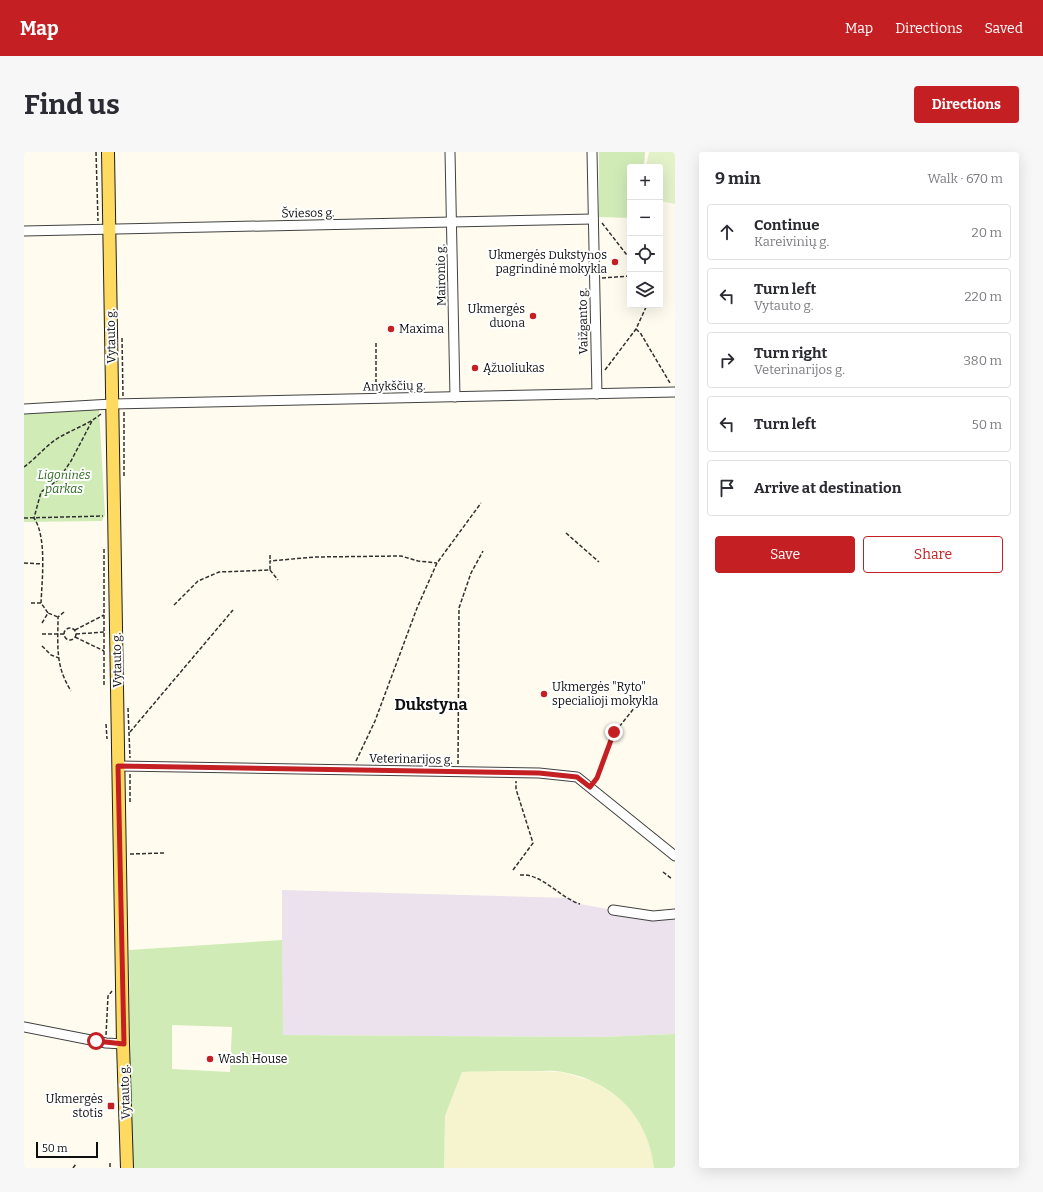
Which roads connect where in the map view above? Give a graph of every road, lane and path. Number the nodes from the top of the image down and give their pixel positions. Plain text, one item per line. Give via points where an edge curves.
1 (96, 152) edge
2 (108, 152) edge
3 (450, 152) edge
4 (592, 152) edge
5 (593, 219) junction
6 (451, 223) junction
7 (104, 229) junction
8 (24, 231) edge
9 (627, 255) edge
10 (627, 276) edge
11 (594, 279) junction
12 (646, 308) edge
13 (636, 329) junction
14 (376, 343) dead end
15 (596, 381) junction
16 (673, 392) edge
17 (597, 394) junction
18 (455, 397) junction
19 (376, 398) junction
20 (112, 404) junction
21 (24, 409) edge
22 (102, 420) dead end
23 (92, 421) junction
24 (24, 467) edge
25 (481, 503) dead end
26 (103, 509) dead end
27 (103, 516) junction
28 (24, 518) edge
29 (34, 518) junction
30 (104, 521) dead end
31 (566, 533) dead end
32 (104, 548) dead end
33 (483, 551) dead end
34 (270, 555) dead end
35 (270, 561) junction
36 (599, 562) dead end
37 (24, 563) edge
38 (437, 563) junction
39 (43, 564) junction
40 (270, 570) junction
41 (278, 580) dead end
42 (31, 603) dead end
43 (41, 603) junction
44 (174, 605) dead end
45 (233, 610) dead end
46 (64, 612) dead end
47 (48, 613) junction
48 (104, 615) junction
49 (58, 617) junction
50 (42, 623) dead end
51 (75, 630) junction
52 (104, 632) junction
53 (116, 632) junction
54 (42, 634) dead end
55 (58, 634) junction
56 (64, 634) junction
57 (76, 634) junction
58 (75, 637) junction
59 (42, 646) dead end
60 (104, 651) junction
61 (58, 658) junction
62 (104, 687) dead end
63 (71, 691) dead end
64 (635, 707) dead end
65 (129, 733) dead end
66 (118, 766) junction
67 (352, 769) junction
68 (458, 772) junction
69 (516, 773) junction
70 (590, 787) junction
71 (164, 853) dead end
72 (130, 854) dead end
73 (675, 856) edge
74 (513, 870) dead end
75 (663, 872) dead end
76 (520, 875) dead end
77 (672, 879) dead end
78 (580, 904) dead end
79 (613, 910) dead end
80 (675, 914) edge
81 (24, 1027) edge
82 (124, 1044) junction
83 (110, 1163) dead end
84 (76, 1164) dead end
85 (73, 1168) edge
86 (110, 1168) edge
87 (128, 1168) edge

1 - 7 path
2 - 7 main road, Vytauto g.
3 - 6 street, Maironio g.
4 - 5 street, Vaižganto g.
5 - 6 street, Šviesos g.
5 - 9 path via 599,218
5 - 11 street, Vaižganto g.
6 - 7 street, Šviesos g.
6 - 18 street, Maironio g.
7 - 8 street, Šviesos g.
7 - 20 main road, Vytauto g.
10 - 11 path
11 - 15 street, Vaižganto g.
12 - 13 path
13 - 15 path via 602,375 601,381
13 - 16 path
14 - 19 path
15 - 17 street, Vaižganto g.
16 - 17 street, Anykščių g.
17 - 18 street, Anykščių g.
18 - 19 street, Anykščių g.
19 - 20 street, Anykščių g.
20 - 21 street, Anykščių g.
20 - 53 main road, Vytauto g.
22 - 23 path via 102,412
23 - 24 path via 72,429 53,441
23 - 29 path via 58,480 41,492
25 - 38 path
26 - 27 path
27 - 29 path
27 - 30 path
28 - 29 path
29 - 39 path via 40,526
31 - 36 path
32 - 48 path
33 - 68 path via 471,573 459,608
34 - 35 path
35 - 38 path via 315,557 401,556
35 - 40 path
37 - 39 path
38 - 67 path via 417,608 375,721
39 - 43 path
40 - 41 path
40 - 44 path via 219,572 198,581
42 - 43 path
43 - 47 path
45 - 65 path
46 - 49 path
47 - 49 path
47 - 50 path
48 - 51 path
48 - 52 path
49 - 55 path
51 - 56 path via 68,628
51 - 57 path
52 - 53 path
52 - 57 path
52 - 60 path
53 - 66 main road, Vytauto g.
54 - 55 path
55 - 56 path
55 - 61 path
56 - 58 path via 68,640
57 - 58 path
58 - 60 path
59 - 61 path
60 - 62 path
61 - 63 path via 62,676
64 - 70 path via 614,732 597,778
66 - 67 street, Veterinarijos g.
66 - 82 main road, Vytauto g.
67 - 68 street, Veterinarijos g.
68 - 69 street, Veterinarijos g.
69 - 70 street, Veterinarijos g. via 577,777
69 - 74 path via 516,789 533,843
70 - 73 street, Veterinarijos g.
71 - 72 path
75 - 77 path
76 - 78 path via 527,875 569,901
79 - 80 street via 653,916
81 - 82 street
82 - 87 main road, Vytauto g.
83 - 86 path
84 - 85 path

